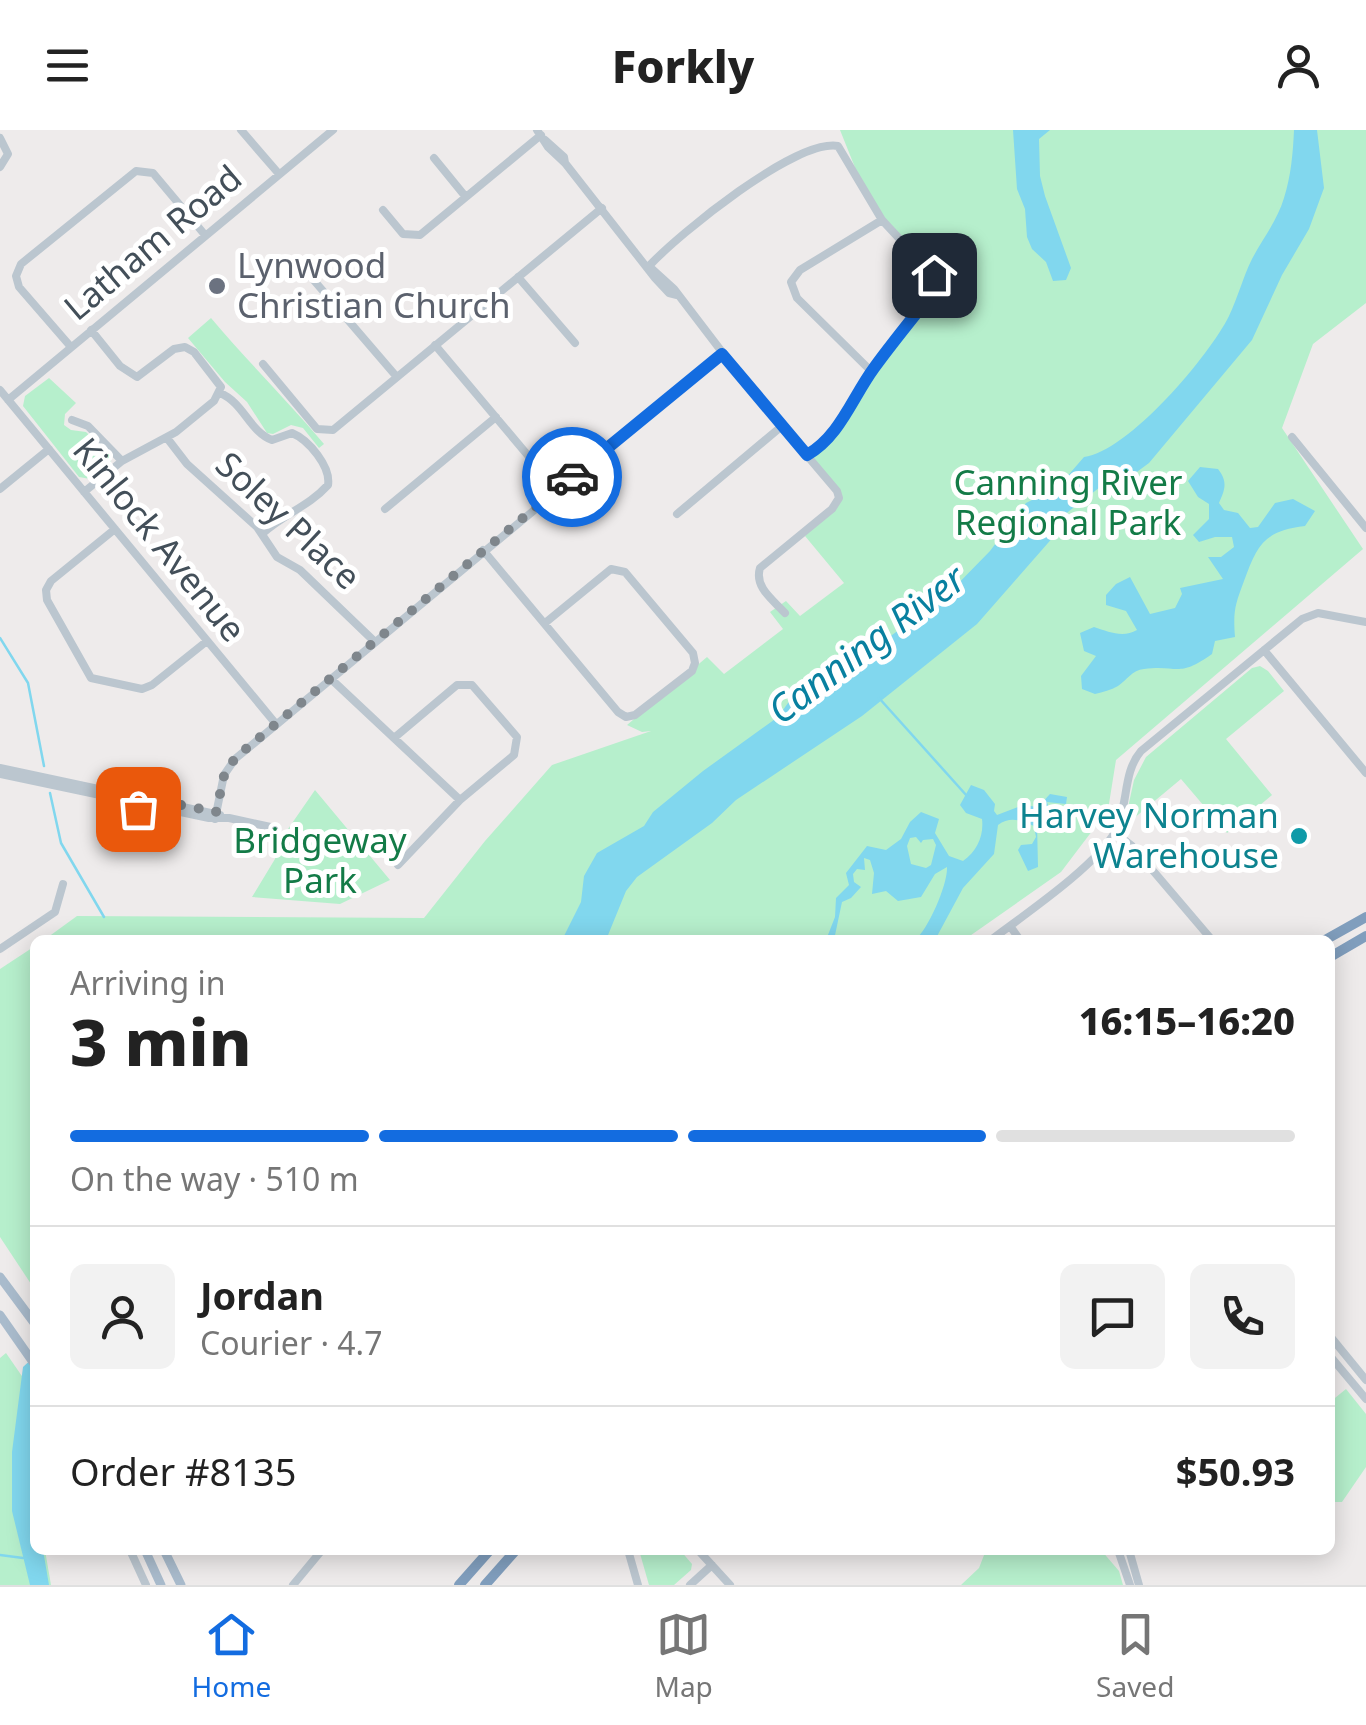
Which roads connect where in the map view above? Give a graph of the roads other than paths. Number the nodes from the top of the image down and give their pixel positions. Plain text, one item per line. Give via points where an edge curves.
1 (241, 130) edge
2 (333, 130) edge
3 (541, 135) edge
4 (0, 138) edge
5 (434, 158) dead end
6 (0, 167) edge
7 (279, 174) junction
8 (465, 196) junction
9 (602, 208) junction
10 (383, 210) dead end
11 (882, 220) junction
12 (206, 235) junction
13 (651, 268) junction
14 (305, 270) dead end
15 (518, 277) junction
16 (90, 330) junction
17 (574, 343) dead end
18 (436, 345) junction
19 (70, 347) junction
20 (722, 354) junction
21 (262, 364) dead end
22 (872, 371) junction
23 (396, 376) junction
24 (0, 390) edge
25 (220, 393) junction
26 (8, 400) junction
27 (496, 417) junction
28 (72, 420) dead end
29 (782, 426) junction
30 (1292, 437) dead end
31 (167, 438) junction
32 (48, 449) junction
33 (807, 455) junction
34 (122, 461) junction
35 (0, 489) edge
36 (557, 490) junction
37 (84, 492) junction
38 (385, 509) dead end
39 (677, 514) dead end
40 (1366, 528) edge
41 (115, 529) junction
42 (263, 534) junction
43 (483, 550) junction
44 (785, 613) dead end
45 (1366, 622) edge
46 (545, 623) junction
47 (207, 641) junction
48 (375, 642) junction
49 (1264, 650) junction
50 (330, 679) junction
51 (276, 724) junction
52 (394, 738) junction
53 (0, 771) edge
54 (1366, 773) edge
55 (139, 800) junction
56 (460, 800) junction
57 (218, 816) junction
58 (275, 828) dead end
59 (1114, 832) junction
60 (130, 846) dead end
61 (398, 865) dead end
62 (63, 884) dead end
63 (1366, 917) edge
64 (1010, 926) junction
65 (998, 935) edge
66 (1016, 935) edge
67 (1208, 935) edge
68 (1334, 935) edge
69 (1366, 936) edge
70 (0, 949) edge
71 (1335, 953) edge
72 (0, 1277) edge
73 (0, 1316) edge
74 (30, 1317) edge
75 (1335, 1342) edge
76 (30, 1358) edge
77 (1335, 1362) edge
78 (1366, 1380) edge
79 (1366, 1399) edge
80 (132, 1555) edge
81 (147, 1555) edge
82 (166, 1555) edge
83 (318, 1555) edge
84 (486, 1555) edge
85 (511, 1555) edge
86 (629, 1555) edge
87 (703, 1555) edge
88 (1120, 1555) edge
89 (1131, 1555) edge
90 (712, 1565) junction
91 (146, 1585) edge
92 (161, 1585) edge
93 (181, 1585) edge
94 (293, 1585) edge
95 (459, 1585) edge
96 (484, 1585) edge
97 (638, 1585) edge
98 (690, 1585) edge
99 (730, 1585) edge
100 (1130, 1585) edge
101 (1139, 1585) edge

1 - 7 street
2 - 7 street, Latham Road
3 - 8 street
3 - 9 street
4 - 6 street via 8,154
5 - 8 street
7 - 12 street, Latham Road
8 - 10 street via 414,237
9 - 13 street
9 - 15 street
11 - 13 street via 841,150 826,145 713,208
11 - 22 street via 936,284
11 - 22 street via 791,282 797,298
12 - 16 street, Latham Road
12 - 19 street via 153,173 136,171 21,264 19,286
13 - 20 street
14 - 23 street
15 - 17 street
15 - 18 street
16 - 19 street, Latham Road
16 - 25 street via 137,377 185,347 217,380
18 - 23 street
18 - 27 street
19 - 26 street, Latham Road
20 - 29 street
20 - 36 street
21 - 23 street via 317,429 332,430
22 - 33 street via 833,433
24 - 26 street, Kinlock Avenue
25 - 31 street
25 - 42 street via 264,437 300,436 328,472 319,496
26 - 32 street, Kinlock Avenue
27 - 36 street
27 - 38 street
28 - 34 street via 88,426
29 - 33 street
29 - 39 street
30 - 40 street
31 - 34 street
31 - 42 street, Soley Place
32 - 35 street
32 - 37 street, Kinlock Avenue
33 - 44 street via 838,498 760,568 760,585
34 - 37 street
36 - 43 street
37 - 41 street, Kinlock Avenue
41 - 47 street, Kinlock Avenue
41 - 47 street via 46,590 91,678 142,689
42 - 48 street, Soley Place via 277,557 300,570
43 - 46 street
43 - 48 street
45 - 49 street via 1318,613
46 - 46 street via 626,717 695,663 618,569
47 - 51 street, Kinlock Avenue
48 - 50 street
49 - 54 street
49 - 59 street via 1134,759
50 - 51 street
50 - 52 street
51 - 57 street via 227,770
52 - 56 street
52 - 56 street via 457,685 472,685 518,747
53 - 55 street
55 - 57 street
55 - 60 street
56 - 61 street
57 - 58 street
59 - 64 street
59 - 67 street
62 - 70 street via 54,912
63 - 68 highway
64 - 65 street
64 - 66 street
69 - 71 highway
72 - 74 main road
73 - 76 main road
75 - 78 street
77 - 79 street
80 - 91 street
81 - 92 main road
82 - 93 main road
83 - 94 street
84 - 95 highway
85 - 96 highway
86 - 97 street
87 - 90 street
88 - 100 street
89 - 101 street
90 - 98 street
90 - 99 street

